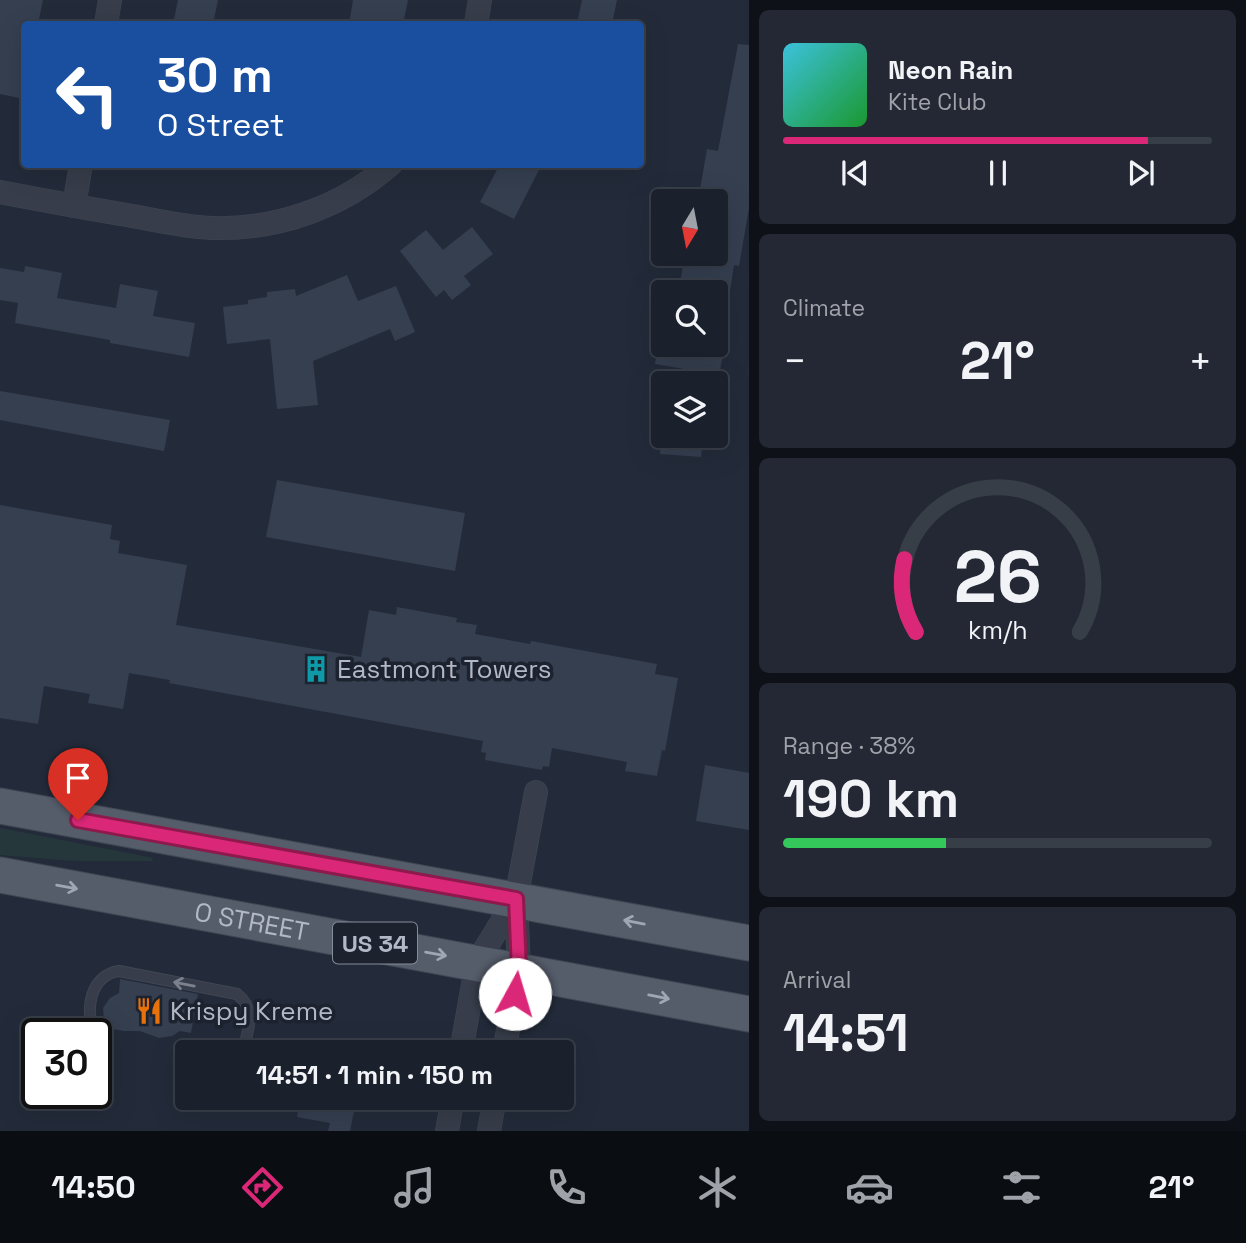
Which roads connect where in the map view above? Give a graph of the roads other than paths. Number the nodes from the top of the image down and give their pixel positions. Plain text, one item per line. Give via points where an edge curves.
1 (110, 0) edge
2 (480, 0) edge
3 (106, 21) edge
4 (476, 21) edge
5 (80, 168) edge
6 (386, 168) edge
7 (0, 192) edge
8 (74, 206) junction
9 (536, 792) dead end
10 (0, 806) edge
11 (0, 875) edge
12 (516, 899) junction
13 (749, 943) edge
14 (477, 962) junction
15 (519, 970) junction
16 (749, 1014) edge
17 (91, 1018) edge
18 (245, 1040) edge
19 (463, 1040) edge
20 (506, 1040) edge
21 (451, 1110) edge
22 (493, 1110) edge
23 (447, 1131) edge
24 (489, 1131) edge

1 - 3 street
2 - 4 street
5 - 8 street
6 - 8 street via 340,200 267,224 193,226
7 - 8 street
9 - 12 street
10 - 12 main road
11 -> 14 main road, O STREET / US 34
13 -> 12 main road
12 - 14 street
12 - 15 street
14 - 15 main road, O STREET / US 34
14 - 19 street
15 -> 16 main road, O STREET / US 34
15 - 20 street
18 -> 17 lane via 250,1010 237,994 119,971 104,976 96,985
21 - 23 street
22 - 24 street

